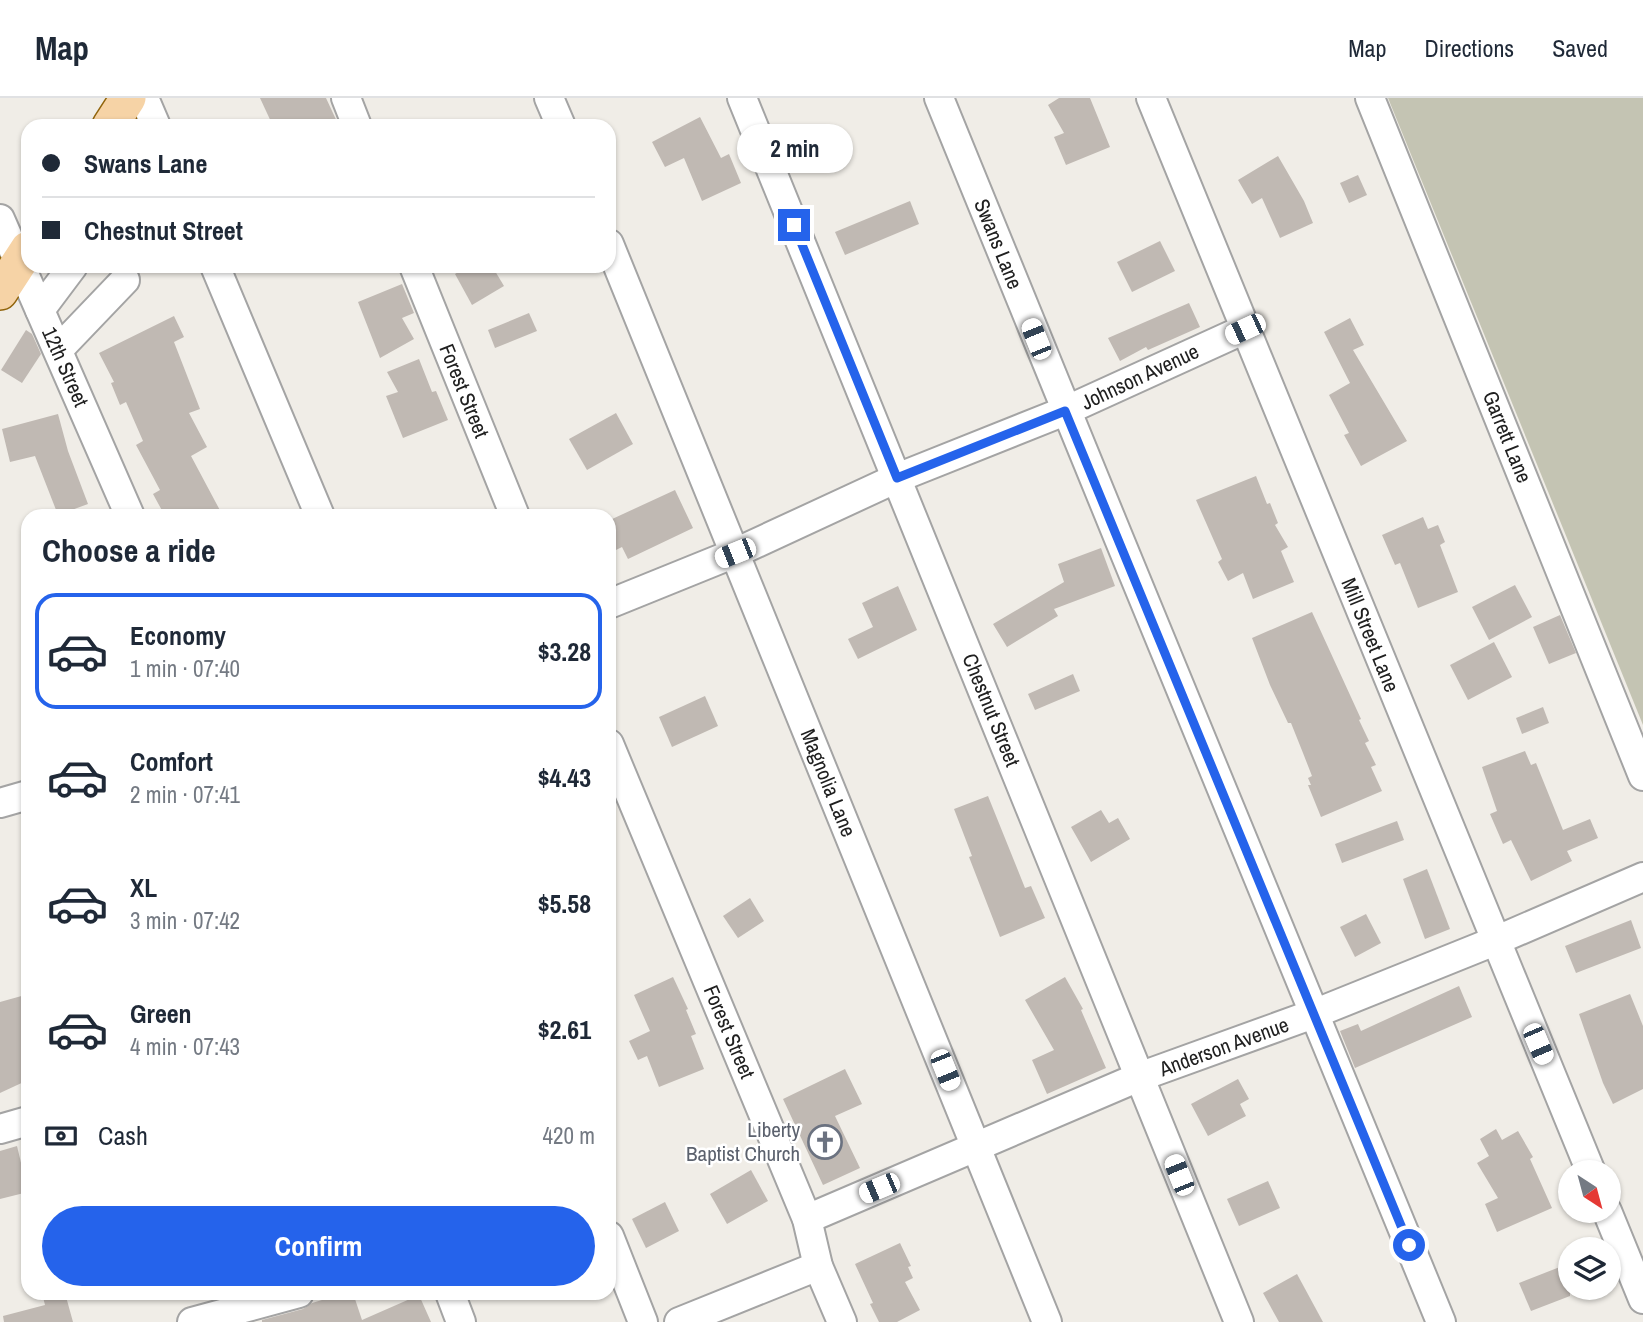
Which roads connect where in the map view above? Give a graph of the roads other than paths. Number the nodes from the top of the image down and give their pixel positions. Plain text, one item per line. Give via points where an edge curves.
1 (128, 98) edge
2 (144, 98) edge
3 (346, 98) edge
4 (550, 98) edge
5 (742, 98) edge
6 (939, 98) edge
7 (1151, 98) edge
8 (1370, 98) edge
9 (114, 119) edge
10 (153, 119) edge
11 (354, 119) edge
12 (558, 119) edge
13 (0, 219) edge
14 (21, 253) edge
15 (21, 259) edge
16 (616, 261) edge
17 (28, 273) edge
18 (69, 273) edge
19 (87, 273) edge
20 (218, 273) edge
21 (417, 273) edge
22 (0, 292) edge
23 (40, 310) junction
24 (1245, 329) junction
25 (58, 350) junction
26 (1065, 411) junction
27 (897, 478) junction
28 (127, 509) edge
29 (317, 509) edge
30 (512, 509) edge
31 (735, 553) junction
32 (616, 601) edge
33 (616, 761) edge
34 (1643, 776) edge
35 (21, 797) edge
36 (0, 803) edge
37 (1643, 877) edge
38 (1495, 941) junction
39 (1315, 1013) junction
40 (1139, 1077) junction
41 (21, 1123) edge
42 (0, 1129) edge
43 (976, 1147) junction
44 (1586, 1160) edge
45 (807, 1219) junction
46 (1612, 1223) edge
47 (616, 1254) edge
48 (818, 1266) junction
49 (1643, 1299) edge
50 (273, 1300) edge
51 (453, 1300) edge
52 (192, 1322) edge
53 (461, 1322) edge
54 (643, 1322) edge
55 (679, 1322) edge
56 (842, 1322) edge
57 (1047, 1322) edge
58 (1239, 1322) edge
59 (1441, 1322) edge

1 - 9 main road
2 - 10 street
3 - 11 street
4 - 12 street
5 - 27 street, Chestnut Street
6 - 26 street, Swans Lane
7 - 24 street, Mill Street Lane
8 - 34 street, Garrett Lane
13 - 14 street, 12th Street
15 - 22 main road
16 - 31 street, Magnolia Lane
17 - 23 street, 12th Street
18 - 23 street
19 - 25 street via 116,289
20 - 29 street
21 - 30 street, Forest Street
23 - 25 street, 12th Street
24 - 26 street, Johnson Avenue
24 - 38 street, Mill Street Lane
25 - 28 street, 12th Street
26 - 27 street, Johnson Avenue
26 - 39 street, Swans Lane
27 - 31 street, Johnson Avenue
27 - 40 street, Chestnut Street
31 - 32 street, Johnson Avenue
31 - 43 street, Magnolia Lane
33 - 45 street, Forest Street
35 - 36 street
37 - 38 street, Anderson Avenue
38 - 39 street, Anderson Avenue
38 - 44 street, Mill Street Lane
39 - 40 street, Anderson Avenue
39 - 59 street, Swans Lane
40 - 43 street, Anderson Avenue
40 - 58 street, Chestnut Street
41 - 42 street
43 - 45 street, Anderson Avenue
43 - 57 street, Magnolia Lane
45 - 48 street, Forest Street
46 - 49 street
47 - 54 street
48 - 55 street
48 - 56 street, Forest Street
50 - 52 street
51 - 53 street

